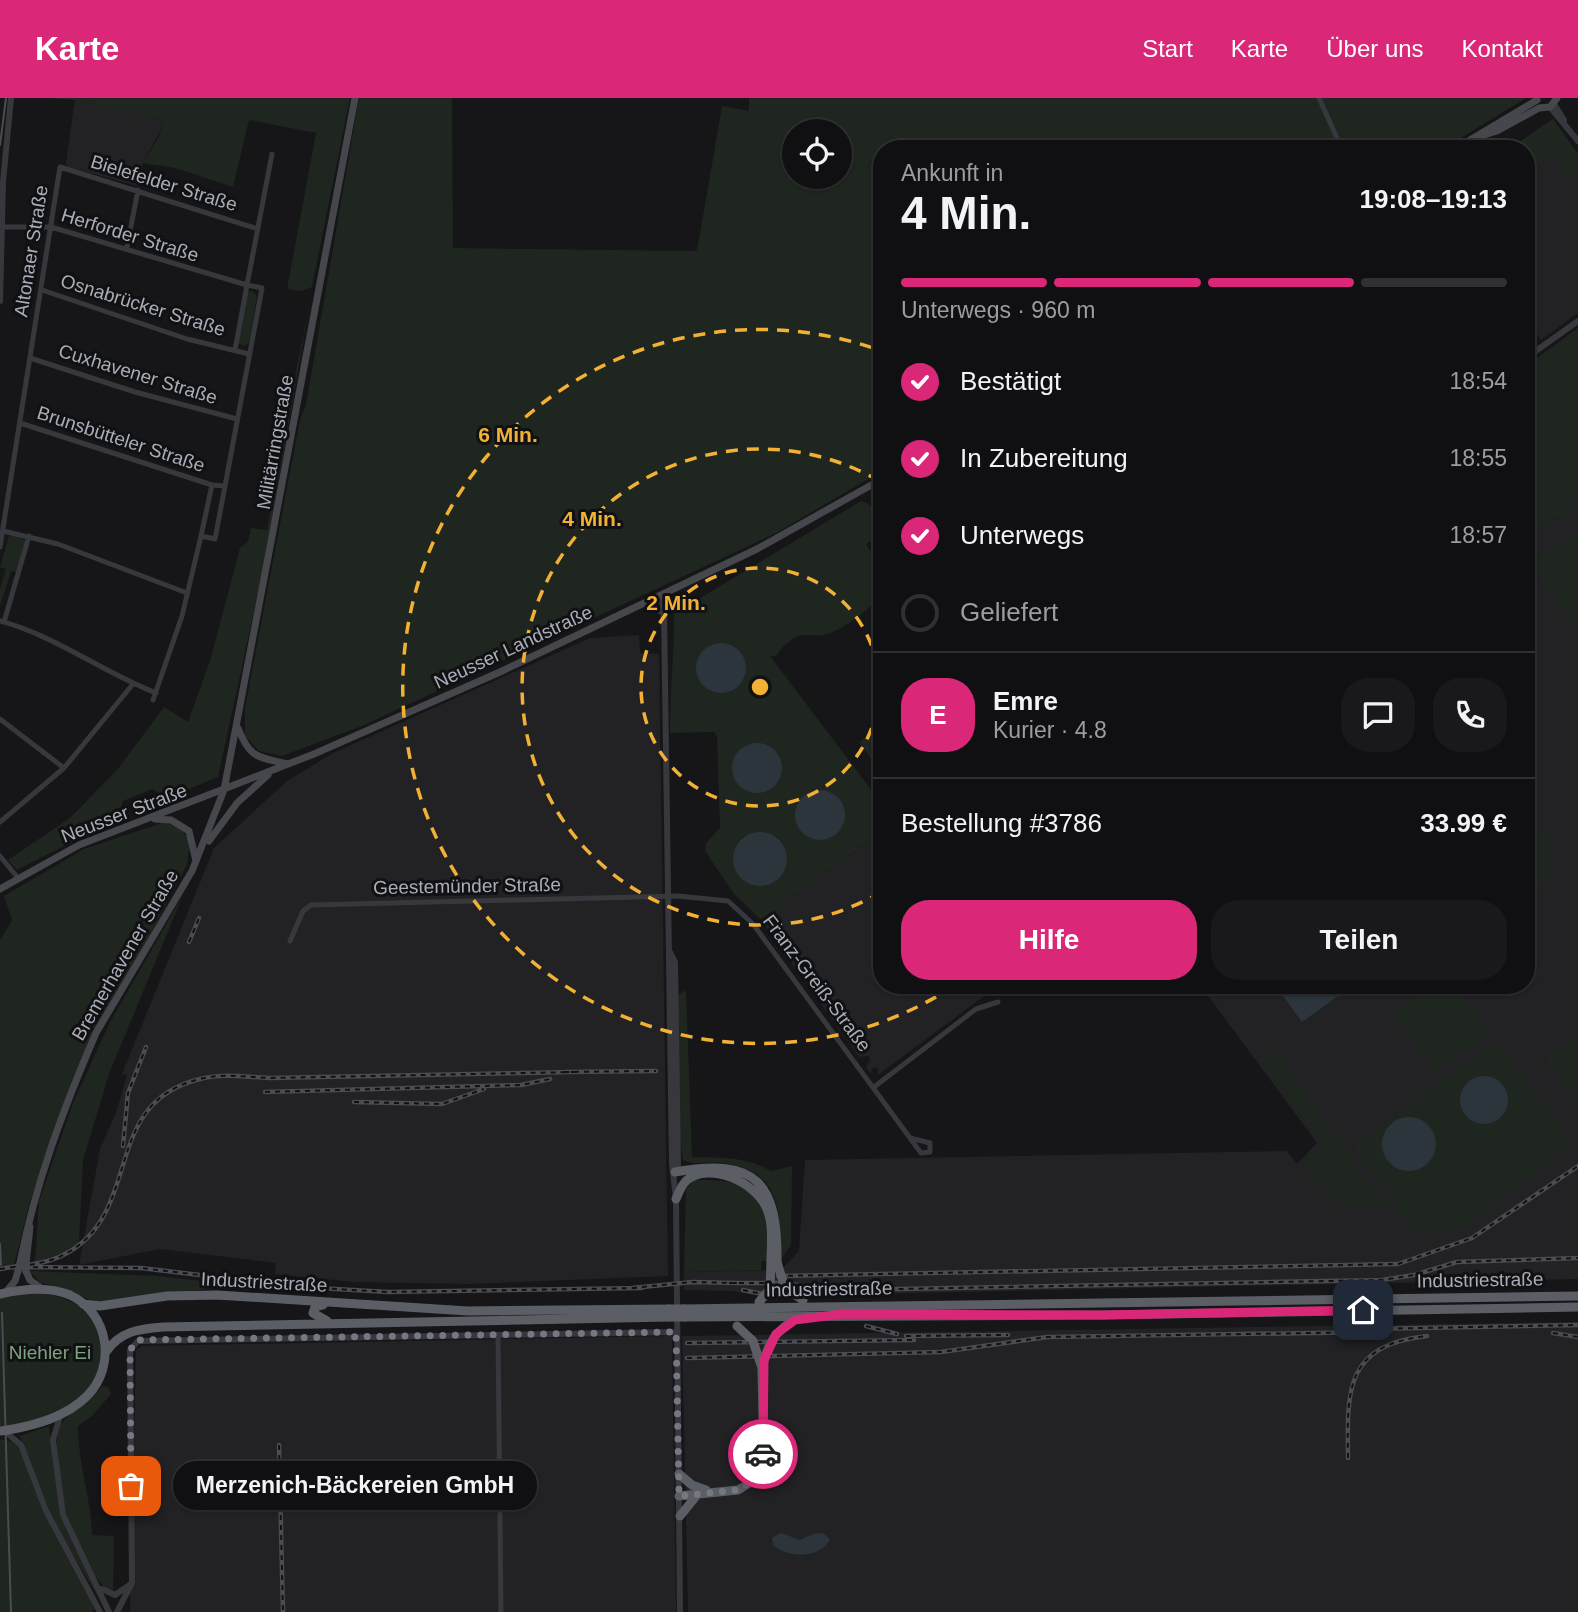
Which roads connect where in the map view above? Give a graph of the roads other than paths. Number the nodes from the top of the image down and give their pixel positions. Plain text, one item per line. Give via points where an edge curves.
1 (11, 98) edge
2 (355, 98) edge
3 (1319, 98) edge
4 (1537, 99) edge
5 (1551, 104) edge
6 (1474, 138) junction
7 (1338, 140) edge
8 (1471, 140) edge
9 (1578, 141) edge
10 (272, 154) dead end
11 (60, 167) joint
12 (138, 190) junction
13 (51, 227) junction
14 (1, 228) edge
15 (258, 229) junction
16 (127, 247) junction
17 (247, 285) junction
18 (42, 290) junction
19 (0, 300) edge
20 (1578, 321) edge
21 (234, 350) junction
22 (1535, 352) edge
23 (249, 354) junction
24 (30, 358) junction
25 (237, 419) junction
26 (20, 423) junction
27 (873, 484) edge
28 (212, 485) junction
29 (225, 486) junction
30 (3, 531) junction
31 (29, 536) junction
32 (201, 537) junction
33 (0, 547) edge
34 (672, 590) junction
35 (187, 593) junction
36 (661, 595) junction
37 (644, 603) junction
38 (664, 613) junction
39 (2, 621) edge
40 (133, 684) junction
41 (156, 693) junction
42 (153, 700) dead end
43 (0, 719) edge
44 (238, 727) junction
45 (288, 764) junction
46 (64, 768) junction
47 (273, 771) junction
48 (224, 790) junction
49 (152, 819) junction
50 (0, 822) edge
51 (200, 853) junction
52 (0, 856) edge
53 (196, 862) junction
54 (18, 878) junction
55 (0, 889) edge
56 (668, 897) junction
57 (290, 941) dead end
58 (998, 1002) dead end
59 (874, 1087) junction
60 (910, 1138) dead end
61 (675, 1172) junction
62 (696, 1176) junction
63 (676, 1199) junction
64 (774, 1262) junction
65 (23, 1267) junction
66 (45, 1290) junction
67 (3, 1294) edge
68 (1578, 1296) edge
69 (80, 1302) junction
70 (342, 1305) junction
71 (881, 1306) junction
72 (1578, 1307) edge
73 (709, 1312) junction
74 (669, 1313) junction
75 (842, 1314) junction
76 (339, 1324) junction
77 (676, 1332) junction
78 (498, 1336) junction
79 (106, 1352) junction
80 (762, 1370) junction
81 (61, 1414) junction
82 (4, 1432) edge
83 (679, 1474) junction
84 (679, 1493) junction
85 (705, 1493) junction
86 (680, 1516) junction
87 (96, 1582) junction
88 (132, 1583) junction
89 (99, 1609) edge
90 (113, 1611) edge
91 (501, 1612) edge
92 (680, 1612) edge

1 - 14 street
2 - 44 main road, Militärringstraße
3 - 7 street
4 - 5 main road
4 - 6 main road
5 - 6 main road
5 - 9 street
6 - 8 main road
10 - 15 street
11 - 12 street, Bielefelder Straße
11 - 13 street, Altonaer Straße
12 - 15 street, Bielefelder Straße
12 - 16 street
13 - 14 street, Herforder Straße
13 - 16 street, Herforder Straße
13 - 18 street, Altonaer Straße
14 - 19 street
15 - 17 street
16 - 17 street, Herforder Straße
17 - 21 street
17 - 23 street via 262,288
18 - 21 street, Osnabrücker Straße via 187,339
18 - 24 street, Altonaer Straße
20 - 22 street
21 - 23 street, Osnabrücker Straße
23 - 25 street
24 - 25 street, Cuxhavener Straße
24 - 26 street, Altonaer Straße
25 - 29 street
26 - 28 street, Brunsbütteler Straße
26 - 30 street, Altonaer Straße
27 - 34 main road, Neusser Landstraße
28 - 29 street, Brunsbütteler Straße
28 - 32 street
29 - 32 street via 215,539
30 - 31 street
30 - 33 street, Altonaer Straße
31 - 35 street
31 - 39 street
32 - 35 street
34 - 36 main road, Neusser Landstraße
34 - 38 street
35 - 41 street
36 - 37 main road, Neusser Landstraße
36 - 38 street
37 - 38 street
37 - 45 main road, Neusser Landstraße via 401,717
38 - 56 street
39 - 40 street via 50,638
40 - 41 street
40 - 46 street
41 - 42 street
43 - 46 street
44 - 45 main road via 244,744 261,760
44 - 48 main road, Militärringstraße
45 - 47 main road, Neusser Landstraße
46 - 50 street
47 - 48 main road, Neusser Landstraße
47 - 51 main road via 237,803
48 - 49 main road, Neusser Straße
48 - 51 main road, Bremerhavener Straße
49 - 53 main road via 167,819 189,831
49 - 54 main road, Neusser Straße via 79,845
51 - 53 main road, Bremerhavener Straße
52 - 54 street
53 - 65 main road, Bremerhavener Straße via 96,1034 67,1103 30,1216
54 - 55 main road, Neusser Straße
56 - 57 street, Geestemünder Straße via 311,905 304,908
56 - 59 street, Franz-Greiß-Straße via 728,901 743,911
56 - 61 street
58 - 59 street via 976,1009
59 - 60 street, Franz-Greiß-Straße
61 - 62 highway
61 - 63 street
61 - 64 highway via 724,1169 751,1178 773,1206 777,1222
62 - 63 highway via 686,1181
62 - 64 highway via 736,1178 760,1195 771,1222
63 - 77 street
64 - 71 highway, bridge via 785,1288 803,1300
64 - 73 highway, bridge via 770,1289 759,1302
65 - 66 main road via 30,1280
65 - 67 main road, Bremerhavener Straße
66 - 67 highway
66 - 69 highway
68 - 71 highway, Industriestraße
69 - 70 highway, Industriestraße via 100,1306 167,1296 217,1295
69 - 79 highway via 99,1323
70 - 74 highway, Industriestraße
70 - 76 highway via 313,1309 318,1318
71 - 73 highway, Industriestraße
72 - 75 highway, Industriestraße
73 - 74 highway, Industriestraße, bridge
73 - 75 highway, Industriestraße
73 - 80 highway, bridge via 737,1326 753,1341
74 - 76 highway, Industriestraße
75 - 80 highway, bridge via 791,1322 769,1345
76 - 79 highway, Industriestraße via 151,1328 121,1335
77 - 78 street
77 - 83 street
78 - 88 street via 138,1340 130,1350
78 - 91 street
79 - 81 highway via 99,1380 83,1400
80 - 85 highway via 762,1471 745,1488
81 - 82 highway
81 - 87 street via 53,1440 59,1498 72,1539
82 - 89 street via 21,1445 46,1511
83 - 84 street
83 - 85 highway
84 - 85 highway
84 - 86 street
85 - 86 highway
86 - 92 street
87 - 88 street via 105,1593 115,1595
87 - 90 street
88 - 90 street
89 - 90 street

